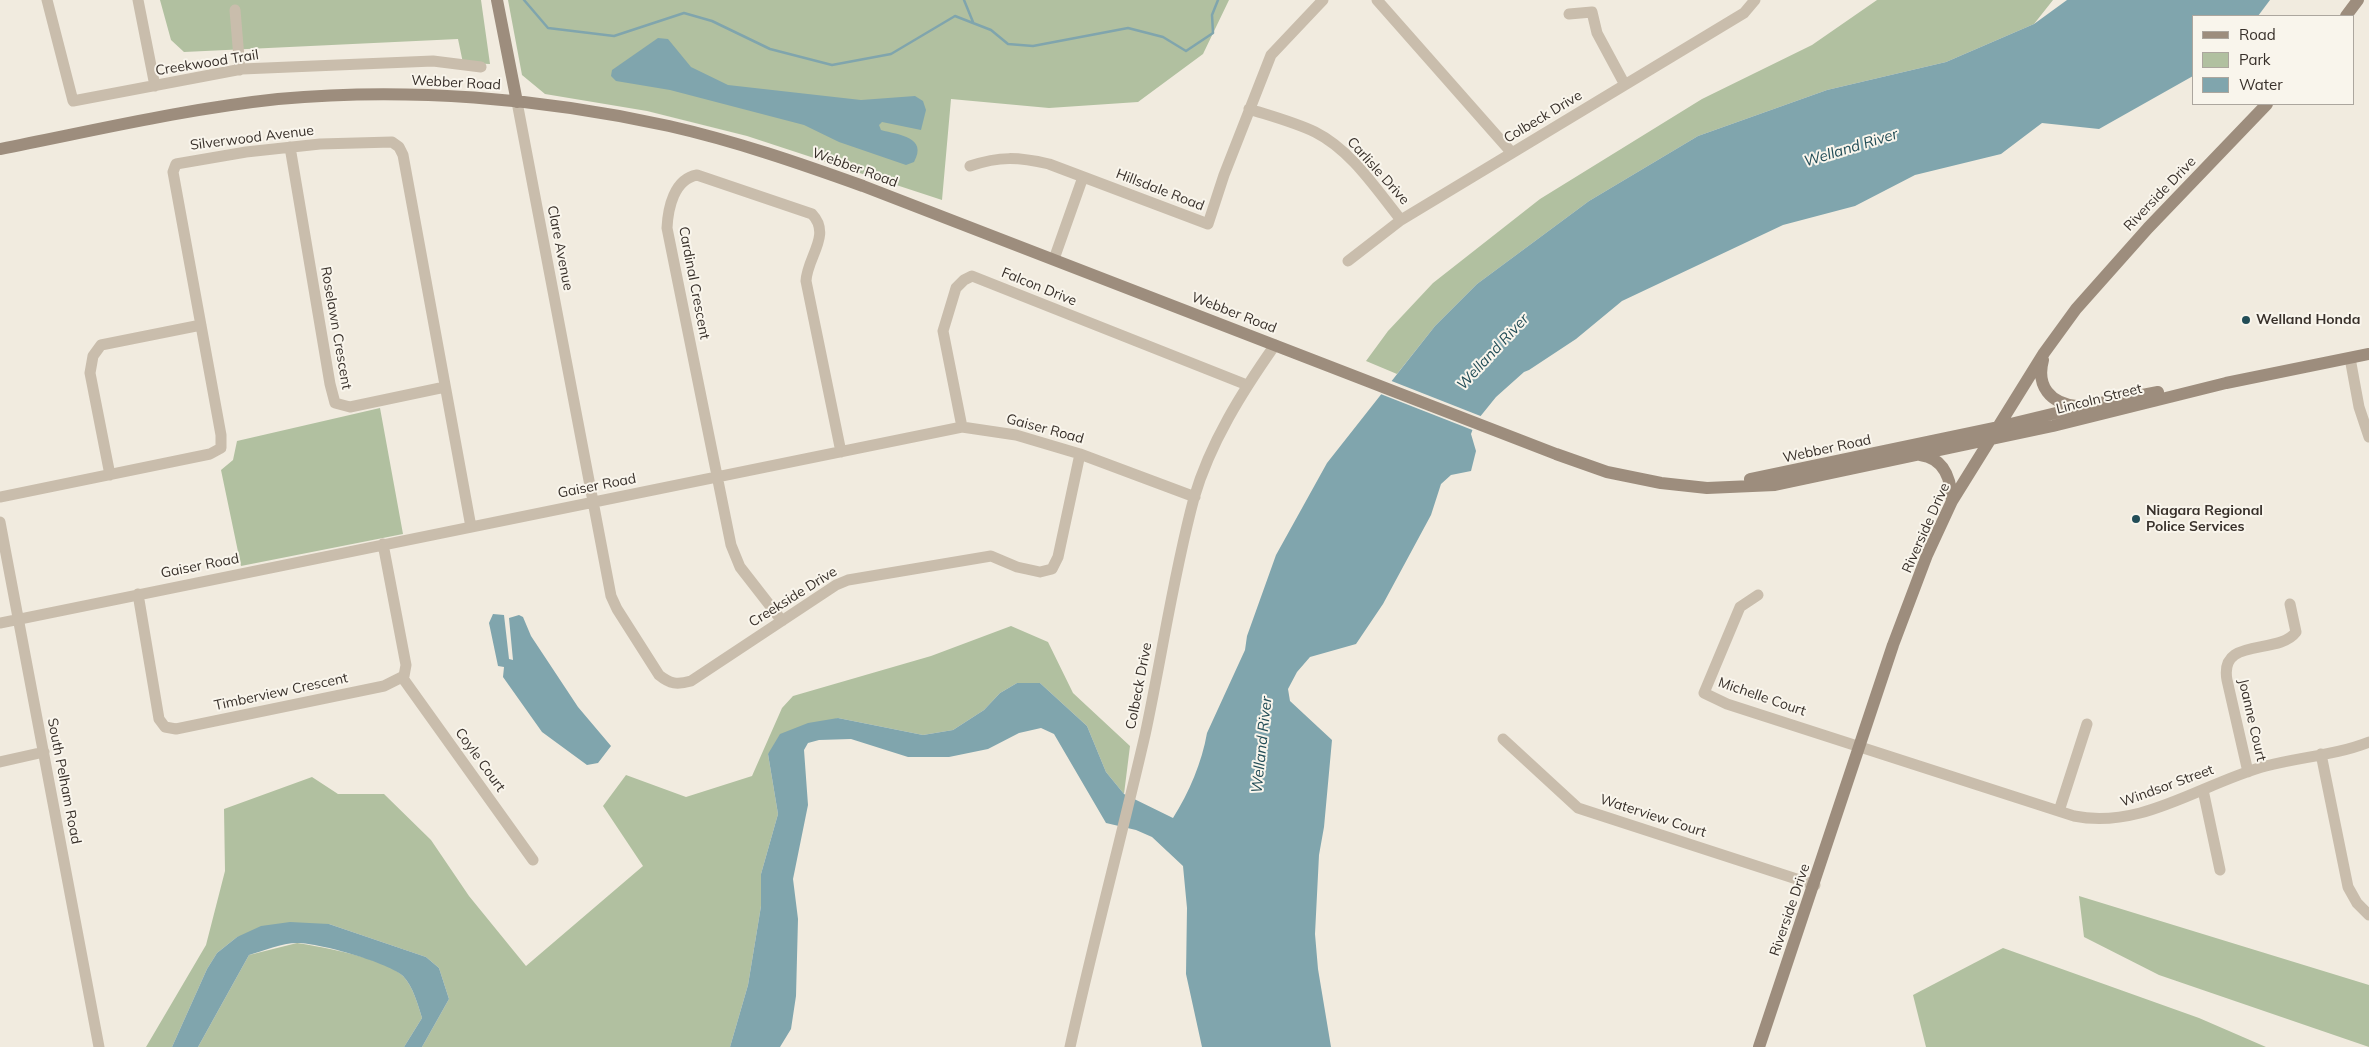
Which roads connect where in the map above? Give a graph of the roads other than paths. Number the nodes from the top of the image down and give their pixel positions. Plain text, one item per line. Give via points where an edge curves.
1 (47, 0) edge
2 (138, 0) edge
3 (497, 0) edge
4 (1323, 0) edge
5 (1377, 0) edge
6 (1754, 0) edge
7 (2358, 0) edge
8 (236, 10) dead end
9 (1569, 14) dead end
10 (2347, 15) edge
11 (481, 67) dead end
12 (240, 70) junction
13 (1625, 85) junction
14 (155, 86) junction
15 (517, 102) junction
16 (2266, 105) edge
17 (1249, 110) junction
18 (290, 147) junction
19 (0, 150) edge
20 (1512, 153) junction
21 (970, 166) dead end
22 (1083, 176) junction
23 (1401, 220) junction
24 (1054, 259) junction
25 (1348, 261) dead end
26 (201, 325) junction
27 (1275, 345) junction
28 (2044, 353) junction
29 (2369, 354) edge
30 (2350, 358) junction
31 (1247, 385) junction
32 (2213, 386) junction
33 (446, 387) junction
34 (2085, 406) junction
35 (962, 427) junction
36 (1995, 433) junction
37 (2369, 437) edge
38 (840, 452) junction
39 (1080, 454) junction
40 (1914, 455) junction
41 (110, 475) junction
42 (718, 476) junction
43 (1661, 483) junction
44 (0, 497) edge
45 (1194, 497) junction
46 (1952, 501) junction
47 (593, 502) junction
48 (0, 522) edge
49 (471, 527) junction
50 (383, 544) junction
51 (138, 594) junction
52 (1758, 595) dead end
53 (2290, 604) dead end
54 (18, 618) junction
55 (782, 621) junction
56 (0, 623) edge
57 (402, 678) junction
58 (2087, 724) dead end
59 (1503, 739) dead end
60 (2369, 742) edge
61 (1861, 746) junction
62 (44, 752) junction
63 (2321, 754) junction
64 (0, 762) edge
65 (2248, 772) junction
66 (2203, 790) junction
67 (2059, 811) junction
68 (533, 860) dead end
69 (2220, 870) dead end
70 (1814, 885) junction
71 (2369, 915) edge
72 (99, 1047) edge
73 (1070, 1047) edge
74 (1759, 1047) edge

1 - 14 street, Creekwood Trail via 73,101
2 - 14 street
3 - 15 main road, Clare Avenue
4 - 17 street, Hillsdale Road via 1271,55
5 - 20 street
6 - 13 street, Colbeck Drive via 1744,13
7 - 10 main road
8 - 12 street
9 - 13 street via 1592,12 1597,33
11 - 12 street, Creekwood Trail via 433,61
12 - 14 street, Creekwood Trail
13 - 20 street, Colbeck Drive
15 - 19 main road, Webber Road via 391,95 280,99 213,108
15 - 24 main road, Webber Road via 660,124 766,152
15 - 47 street, Clare Avenue
16 - 28 main road, Riverside Drive via 2098,282
17 - 22 street, Hillsdale Road via 1208,224
17 - 23 street, Carlisle Drive via 1286,120 1336,146 1361,170
18 - 26 street, Silverwood Avenue via 182,162 175,166 173,172
18 - 33 street, Silverwood Avenue via 382,142 392,142 399,147
18 - 33 street, Roselawn Crescent via 335,403 350,407
20 - 23 street, Colbeck Drive
21 - 22 street, Hillsdale Road via 992,159 1016,158 1049,164
22 - 24 street
23 - 25 street, Colbeck Drive
24 - 27 main road, Webber Road
26 - 41 street via 102,346 93,356 90,373
26 - 41 street, Silverwood Avenue via 221,448 210,454
27 - 31 street, Colbeck Drive
27 - 43 main road, Webber Road via 1607,472
28 - 34 main road via 2040,374 2046,391 2066,405
28 - 36 main road, Riverside Drive
29 - 30 main road, Lincoln Street
30 - 32 main road, Lincoln Street
30 - 37 street via 2359,407
31 - 35 street, Falcon Drive via 972,276 956,288 943,331
31 - 45 street, Colbeck Drive via 1226,422
32 - 34 main road, Lincoln Street
32 - 36 main road, Lincoln Street via 2053,426
33 - 49 street, Silverwood Avenue
34 - 36 main road, Lincoln Street
35 - 38 street, Gaiser Road
35 - 39 street, Gaiser Road via 1016,435
36 - 40 main road, Webber Road
36 - 43 main road, Webber Road via 1765,477 1706,483
36 - 46 main road, Riverside Drive
38 - 42 street, Gaiser Road
38 - 42 street, Cardinal Crescent via 806,281 806,271 821,230 818,221 812,214 697,175 688,176 668,207 668,228
39 - 45 street, Gaiser Road
39 - 55 street, Creekside Drive via 1058,557 1052,569 1040,572 991,556 858,578 836,585
40 - 43 main road, Webber Road via 1775,485 1707,488
40 - 46 main road via 1930,458 1943,468 1951,484
41 - 44 street, Silverwood Avenue
42 - 47 street, Gaiser Road
42 - 55 street via 735,557
45 - 73 street, Colbeck Drive via 1145,733
46 - 61 main road, Riverside Drive via 1903,618
47 - 49 street, Gaiser Road
47 - 55 street, Creekside Drive via 611,596 658,675 666,681 681,684 691,681
48 - 54 street, South Pelham Road
49 - 50 street, Gaiser Road
50 - 51 street, Gaiser Road
50 - 57 street via 406,665
51 - 54 street, Gaiser Road
51 - 57 street, Timberview Crescent via 159,719 165,727 176,729 384,686
52 - 61 street, Michelle Court via 1740,608 1704,693 1728,704
53 - 65 street, Joanne Court via 2296,632 2292,637 2238,652 2227,665 2226,676
54 - 56 street, Gaiser Road
54 - 62 street, South Pelham Road
57 - 68 street, Coyle Court
58 - 67 street
59 - 70 street, Waterview Court via 1578,808
60 - 63 street, Windsor Street
61 - 67 street, Windsor Street
61 - 70 main road, Riverside Drive
62 - 64 street
62 - 72 street, South Pelham Road
63 - 65 street, Windsor Street
63 - 71 street via 2348,887
65 - 66 street, Windsor Street
66 - 67 street, Windsor Street via 2122,818 2090,819
66 - 69 street
70 - 74 main road, Riverside Drive

